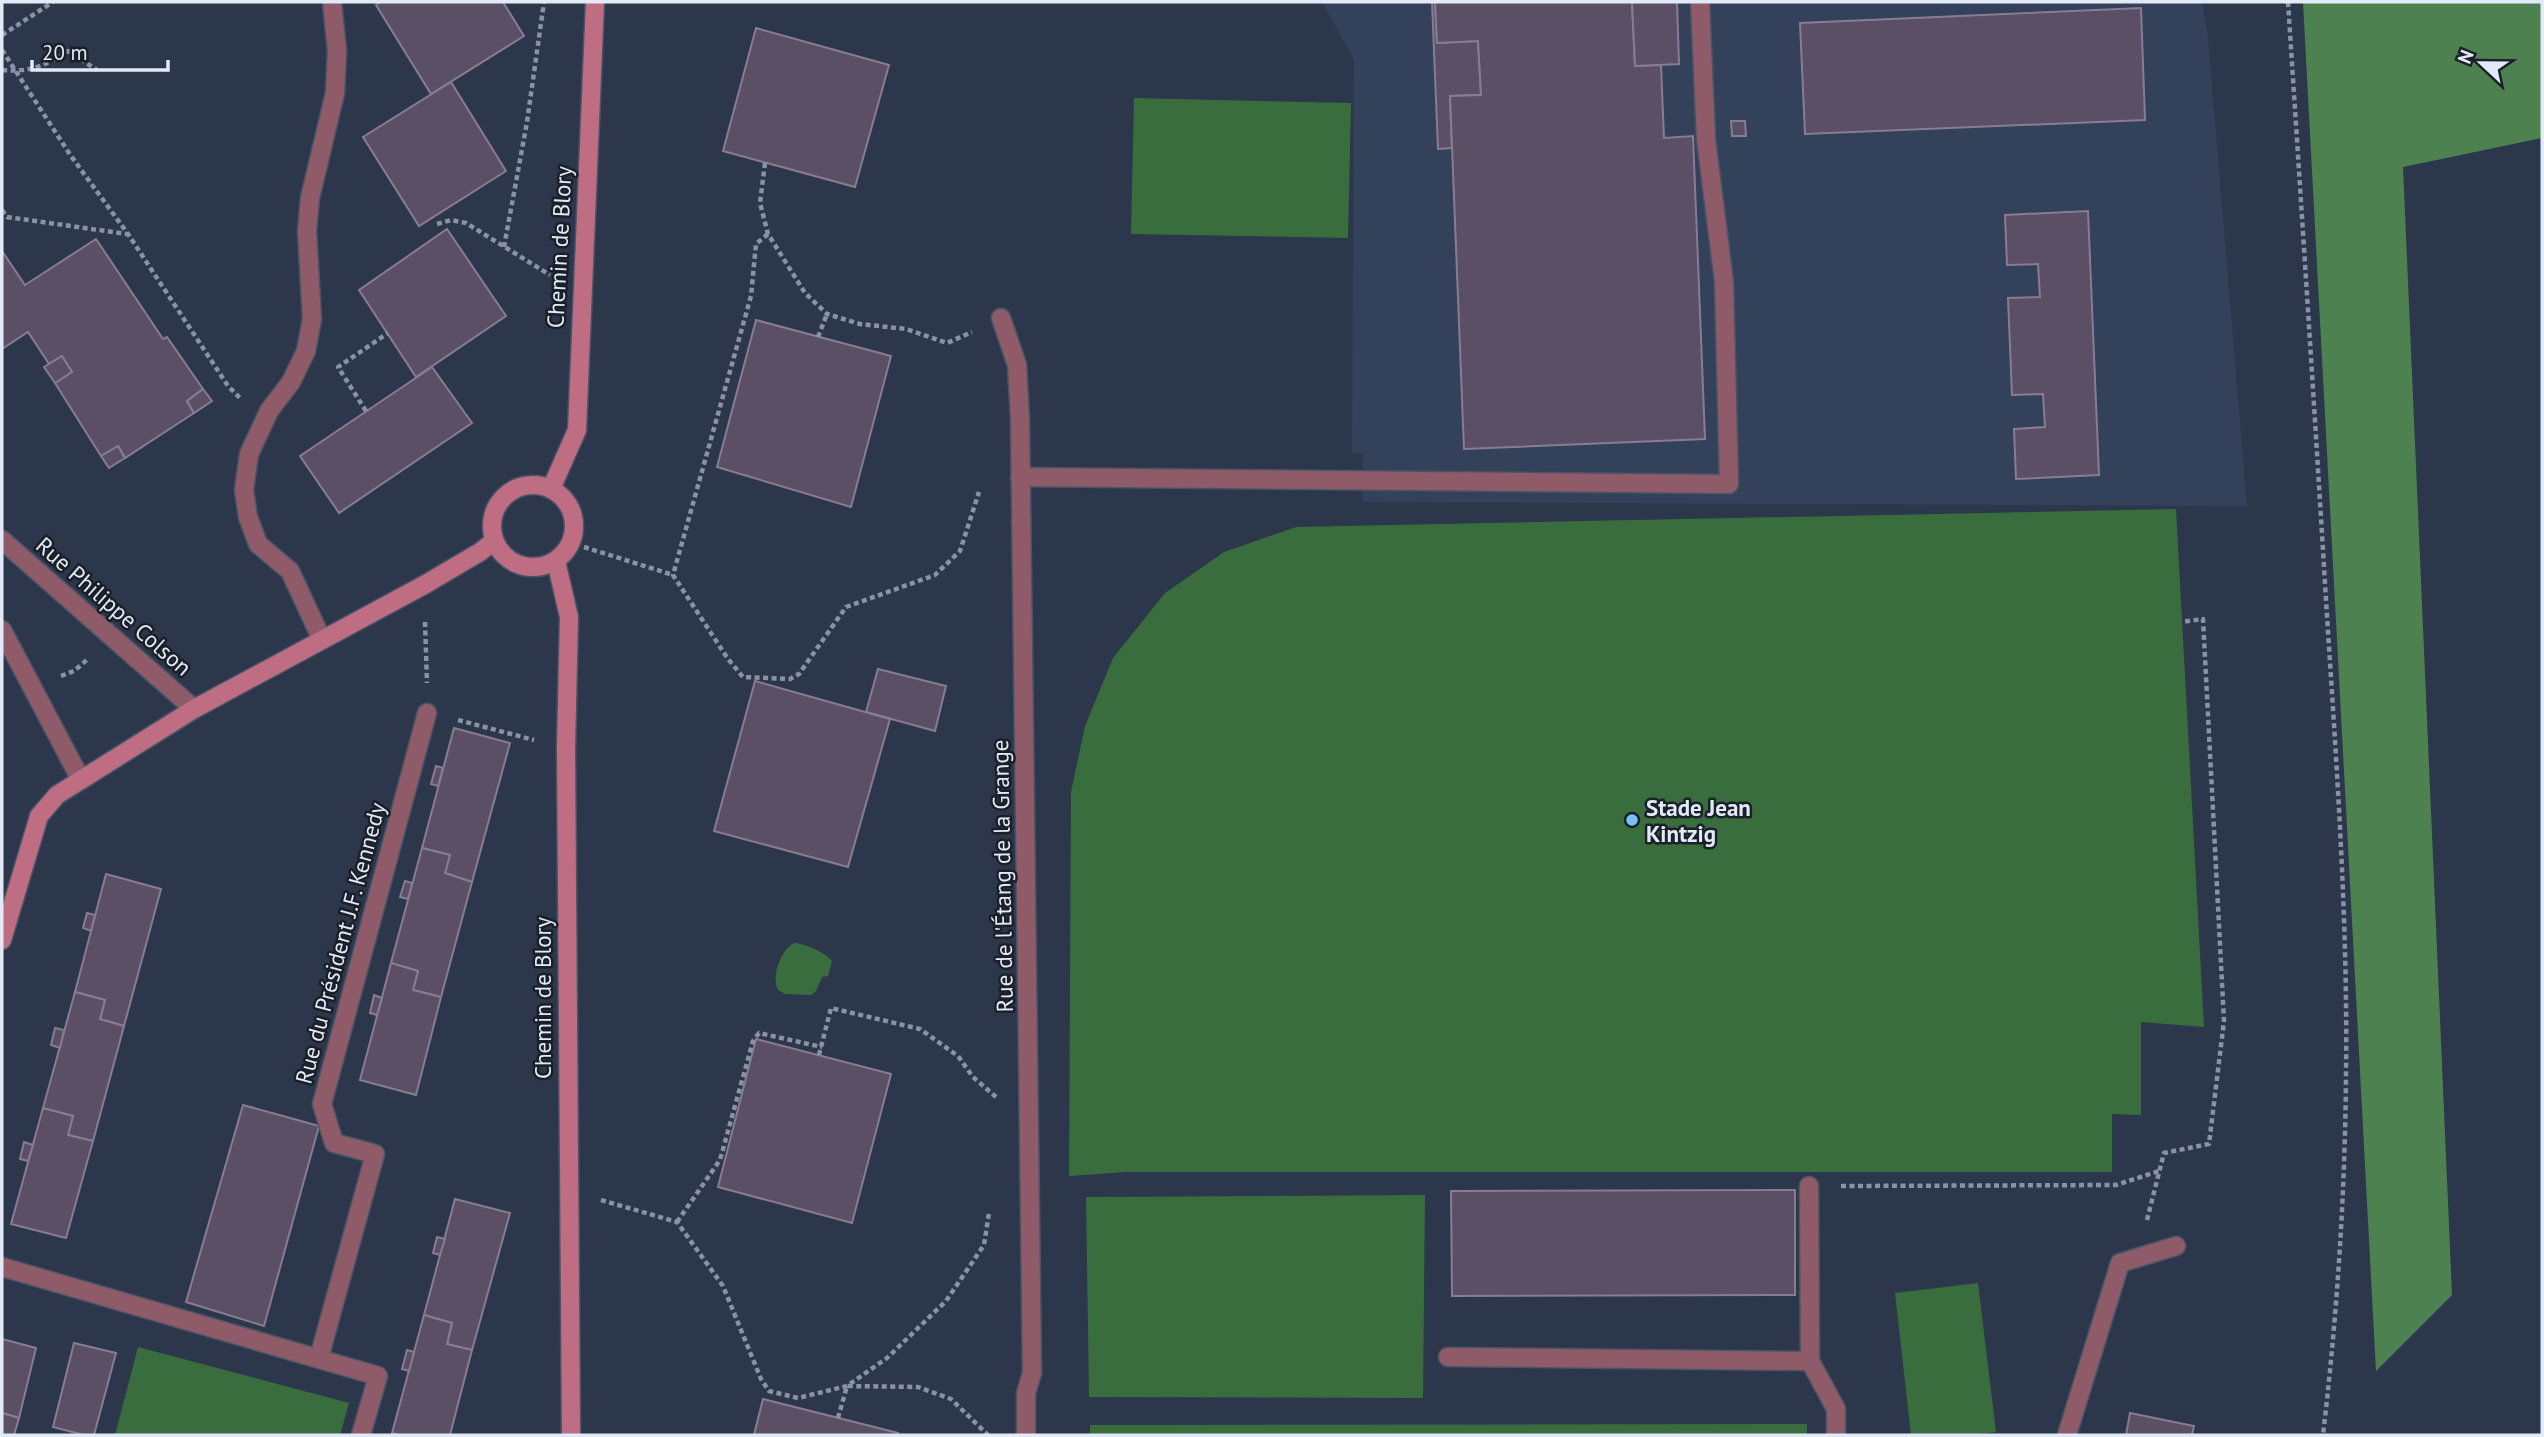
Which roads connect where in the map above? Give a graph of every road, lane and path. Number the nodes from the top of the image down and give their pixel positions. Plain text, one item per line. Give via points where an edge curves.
1 (53, 2) edge
2 (332, 2) edge
3 (544, 2) edge
4 (595, 2) edge
5 (1700, 2) edge
6 (2288, 2) edge
7 (2, 35) edge
8 (2, 50) edge
9 (2, 70) edge
10 (97, 70) dead end
11 (17, 71) junction
12 (765, 163) dead end
13 (2, 210) edge
14 (437, 224) dead end
15 (128, 234) junction
16 (768, 234) junction
17 (504, 247) junction
18 (581, 290) junction
19 (827, 314) junction
20 (1001, 318) joint
21 (388, 333) dead end
22 (818, 337) dead end
23 (366, 411) dead end
24 (264, 421) junction
25 (1020, 477) junction
26 (551, 489) junction
27 (979, 492) dead end
28 (2, 540) edge
29 (494, 541) junction
30 (571, 544) junction
31 (556, 561) junction
32 (673, 575) junction
33 (424, 585) junction
34 (2182, 622) dead end
35 (2, 630) edge
36 (112, 639) junction
37 (322, 640) junction
38 (32, 688) junction
39 (194, 709) junction
40 (427, 713) junction
41 (566, 748) junction
42 (81, 780) junction
43 (2, 940) edge
44 (822, 1046) junction
45 (819, 1055) dead end
46 (1030, 1111) junction
47 (2160, 1171) junction
48 (1809, 1186) joint
49 (597, 1199) dead end
50 (989, 1213) dead end
51 (677, 1222) junction
52 (2176, 1246) dead end
53 (2136, 1258) junction
54 (2, 1267) edge
55 (1448, 1357) dead end
56 (319, 1358) junction
57 (1810, 1361) junction
58 (847, 1386) junction
59 (838, 1418) dead end
60 (361, 1435) edge
61 (571, 1435) edge
62 (988, 1435) edge
63 (1026, 1435) edge
64 (1836, 1435) edge
65 (2067, 1435) edge
66 (2323, 1435) edge

1 - 7 path
2 - 24 street via 335,93 310,198 307,231 312,319 306,351
3 - 17 path
4 - 18 street, Chemin de Blory
5 - 25 street via 1706,139 1724,282 1729,484
6 - 66 path via 2344,920 2344,1172
8 - 11 path
9 - 11 path
10 - 11 path via 68,51 48,64
11 - 15 path
12 - 16 path via 760,203
13 - 15 path via 7,217
14 - 17 path via 451,220 466,223
15 - 24 path via 228,386
16 - 19 path via 805,293
16 - 32 path via 756,244 751,296
17 - 18 path
18 - 26 street, Chemin de Blory via 577,430
19 - 20 path via 860,324 906,329 947,343
19 - 22 path
20 - 25 street, Rue de l'Étang de la Grange via 1017,365
21 - 23 path via 338,367
24 - 37 street via 249,454 244,490 248,517 257,544 290,571
25 - 46 street, Rue de l'Étang de la Grange
26 - 29 street via 532,484 511,490 495,510 491,525
26 - 30 street via 564,498 573,513
27 - 32 path via 960,551 936,575 846,607 799,674 790,679 743,677
28 - 36 street, Rue Philippe Colson
29 - 31 street via 502,554 520,566 535,568
29 - 33 street
30 - 31 street
30 - 32 path
31 - 41 street, Chemin de Blory via 569,617
33 - 37 street
33 - 40 path
34 - 47 path via 2203,620 2224,1021 2209,1144 2164,1153
35 - 38 street
36 - 38 path via 74,671
36 - 39 street, Rue Philippe Colson
37 - 39 street
38 - 42 street
39 - 42 street
40 - 41 path
40 - 56 street, Rue du Président J.F. Kennedy via 322,1104 334,1143 375,1154
41 - 61 street, Chemin de Blory
42 - 43 street via 57,795 39,816
44 - 45 path
44 - 46 path via 831,1008 920,1029 958,1056 993,1096
44 - 51 path via 760,1033 753,1041 720,1160
46 - 63 street, Rue de l'Étang de la Grange via 1032,1373 1026,1393
47 - 48 path via 2116,1185
47 - 53 path
48 - 57 street
49 - 51 path
50 - 58 path via 984,1245 946,1301 887,1358
51 - 58 path via 723,1286 769,1391 798,1398
52 - 53 street
53 - 65 street via 2120,1263
54 - 56 street
55 - 57 street
56 - 60 street via 378,1376
57 - 64 street via 1836,1409
58 - 59 path
58 - 62 path via 918,1387 951,1399

